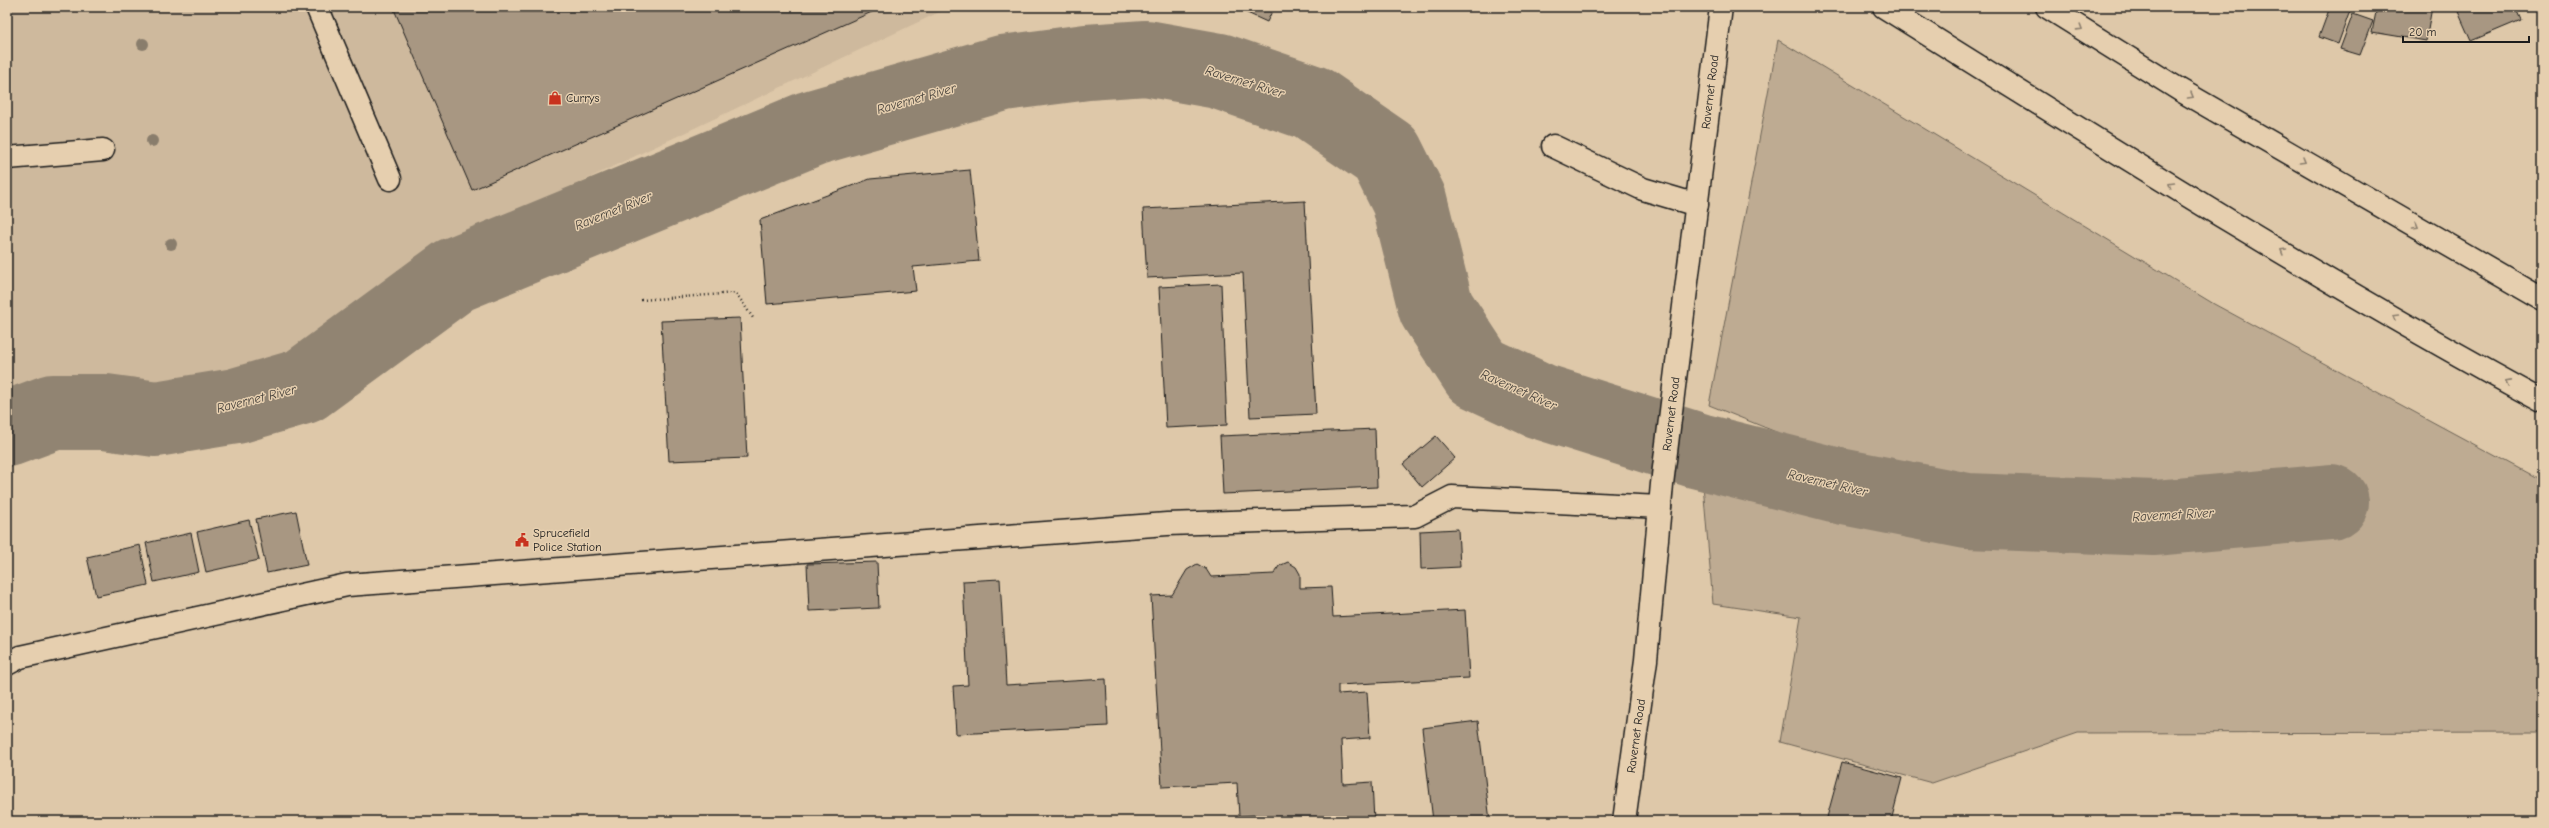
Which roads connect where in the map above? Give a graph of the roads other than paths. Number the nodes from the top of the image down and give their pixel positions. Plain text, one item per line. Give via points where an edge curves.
1 (317, 7) edge
2 (1721, 7) edge
3 (1884, 7) edge
4 (2047, 7) edge
5 (1553, 146) dead end
6 (103, 150) dead end
7 (7, 158) edge
8 (390, 179) dead end
9 (1697, 205) junction
10 (2542, 299) edge
11 (2542, 401) edge
12 (1660, 507) junction
13 (7, 664) edge
14 (1624, 821) edge

1 - 8 main road
2 - 9 main road, Ravernet Road
11 -> 3 main road via 2474,364 2119,154
4 -> 10 main road via 2180,90
5 - 9 main road via 1643,189
6 - 7 main road
9 - 12 main road, Ravernet Road
12 - 13 main road via 1452,497 1414,516 1167,524 347,585 20,658
12 - 14 main road, Ravernet Road via 1646,660

